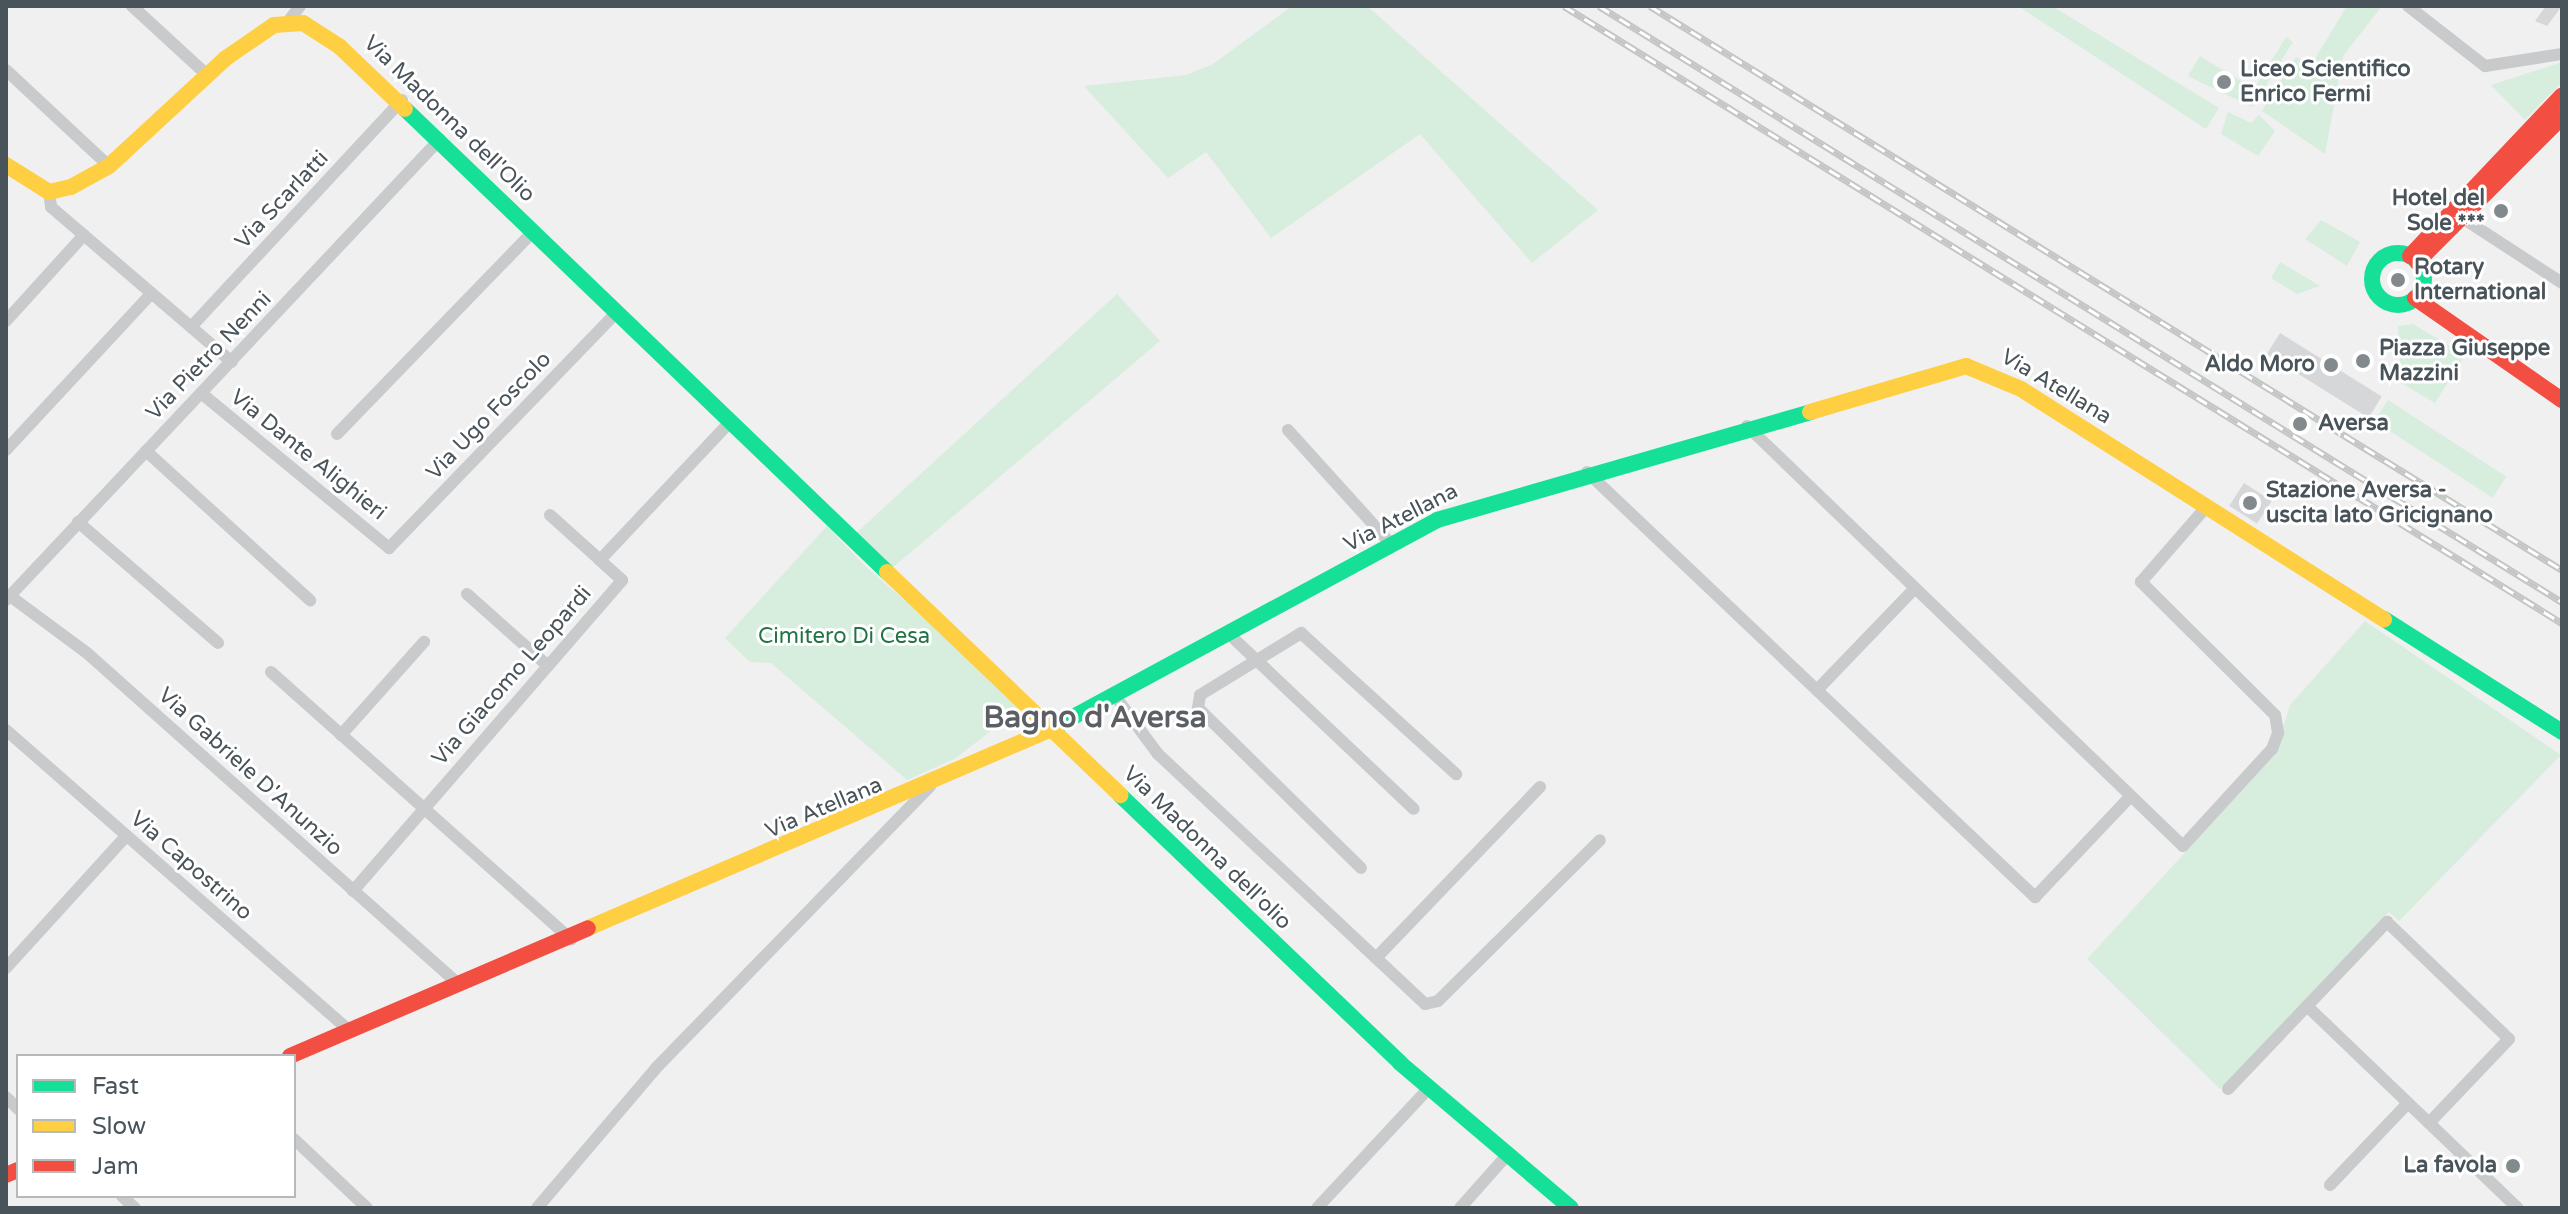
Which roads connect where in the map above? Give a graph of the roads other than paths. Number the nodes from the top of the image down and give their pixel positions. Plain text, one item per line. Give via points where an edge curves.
1 (132, 6) edge
2 (2408, 6) edge
3 (295, 13) edge
4 (2562, 54) edge
5 (6, 70) edge
6 (207, 75) junction
7 (2562, 95) edge
8 (402, 100) junction
9 (2562, 117) edge
10 (440, 139) junction
11 (109, 166) junction
12 (8, 170) edge
13 (49, 192) junction
14 (2464, 219) junction
15 (534, 231) junction
16 (84, 235) junction
17 (2414, 259) junction
18 (2562, 283) edge
19 (152, 293) junction
20 (2415, 298) junction
21 (617, 312) junction
22 (6, 321) edge
23 (191, 327) junction
24 (232, 362) junction
25 (201, 393) junction
26 (2562, 400) edge
27 (729, 423) junction
28 (1747, 426) junction
29 (1288, 430) dead end
30 (337, 434) dead end
31 (751, 444) joint
32 (6, 450) edge
33 (146, 451) junction
34 (1587, 472) junction
35 (2207, 506) junction
36 (550, 515) dead end
37 (78, 522) junction
38 (1391, 544) junction
39 (389, 548) joint
40 (600, 560) junction
41 (1915, 588) junction
42 (467, 594) dead end
43 (8, 598) edge
44 (310, 600) dead end
45 (1232, 637) junction
46 (424, 642) dead end
47 (218, 643) dead end
48 (1255, 659) junction
49 (548, 666) junction
50 (271, 672) dead end
51 (1817, 690) junction
52 (1118, 700) junction
53 (6, 730) edge
54 (1054, 730) junction
55 (2562, 732) edge
56 (341, 735) junction
57 (1456, 774) dead end
58 (930, 786) junction
59 (1540, 787) dead end
60 (2131, 796) junction
61 (424, 809) junction
62 (1414, 809) dead end
63 (126, 836) junction
64 (1600, 840) dead end
65 (1361, 868) dead end
66 (353, 891) junction
67 (571, 939) junction
68 (1376, 958) junction
69 (6, 968) edge
70 (460, 985) junction
71 (2307, 1006) junction
72 (350, 1031) junction
73 (295, 1054) edge
74 (1428, 1089) junction
75 (2228, 1089) dead end
76 (2408, 1103) junction
77 (2429, 1123) junction
78 (296, 1141) edge
79 (1507, 1155) junction
80 (2330, 1185) dead end
81 (367, 1208) edge
82 (537, 1208) edge
83 (1317, 1208) edge
84 (1460, 1208) edge
85 (1571, 1208) edge
86 (2518, 1208) edge

1 - 6 street
2 - 4 street via 2485,66
3 - 6 main road, Via Madonna dell'Olio
3 - 8 main road, Via Madonna dell'Olio
5 - 11 street
6 - 11 main road, Via Madonna dell'Olio
7 - 17 main road
8 - 10 main road, Via Madonna dell'Olio
8 - 23 street, Via Scarlatti
9 - 14 main road
10 - 15 main road, Via Madonna dell'Olio
10 - 24 street, Via Pietro Nenni
11 - 13 main road, Via Madonna dell'Olio
12 - 13 main road
13 - 16 street via 51,207
14 - 17 main road
14 - 18 street
15 - 21 main road, Via Madonna dell'Olio
15 - 30 street
16 - 19 street
16 - 22 street
17 - 20 main road via 2423,280
17 - 20 main road via 2385,257 2372,278 2383,300
19 - 23 street
19 - 32 street
20 - 26 main road
21 - 27 main road, Via Madonna dell'Olio
21 - 39 street, Via Ugo Foscolo
23 - 24 street
24 - 25 street, Via Pietro Nenni
25 - 33 street, Via Pietro Nenni
25 - 39 street, Via Dante Alighieri
27 - 31 main road, Via Madonna dell'Olio
27 - 40 street, Via Giacomo Leopardi
28 - 34 main road, Via Atellana
28 - 35 main road, Via Atellana via 1966,366 2021,389
28 - 41 street
29 - 38 street
31 - 54 main road, Via Madonna dell'olio
33 - 37 street, Via Pietro Nenni
33 - 44 street
34 - 38 main road, Via Atellana via 1489,500
34 - 51 street
35 - 55 main road, Via Atellana
35 - 60 street via 2141,582 2275,715 2278,733 2272,749 2183,846
36 - 40 street
37 - 43 street, Via Pietro Nenni
37 - 47 street
38 - 45 main road, Via Atellana
40 - 49 street, Via Giacomo Leopardi via 622,580
41 - 51 street
41 - 60 street
42 - 49 street
43 - 66 street, Via Gabriele D'Anunzio via 87,653
45 - 48 street
45 - 52 main road, Via Atellana
46 - 56 street
48 - 57 street via 1301,633 1314,638
48 - 62 street
48 - 65 street via 1200,695 1198,708
49 - 61 street, Via Giacomo Leopardi
50 - 56 street
51 - 60 street via 2035,897
52 - 54 main road, Via Atellana
52 - 68 street via 1158,754
53 - 63 street, Via Capostrino
54 - 58 main road, Via Atellana
54 - 74 main road, Via Madonna dell'olio
56 - 61 street
58 - 67 main road, Via Atellana
58 - 82 street via 656,1068
59 - 68 street
61 - 66 street, Via Giacomo Leopardi
61 - 67 street
63 - 69 street
63 - 72 street, Via Capostrino
64 - 68 street via 1438,1001 1425,1004
66 - 70 street, Via Gabriele D'Anunzio
67 - 70 main road, Via Atellana
70 - 72 main road, Via Atellana
71 - 75 street
71 - 76 street
71 - 77 street via 2387,922 2421,954 2509,1039
72 - 73 main road, Via Atellana
74 - 79 main road, Via Madonna dell'olio
74 - 83 street
76 - 77 street
76 - 80 street
77 - 86 street
78 - 81 street
79 - 84 street
79 - 85 main road, Via Madonna dell'olio

